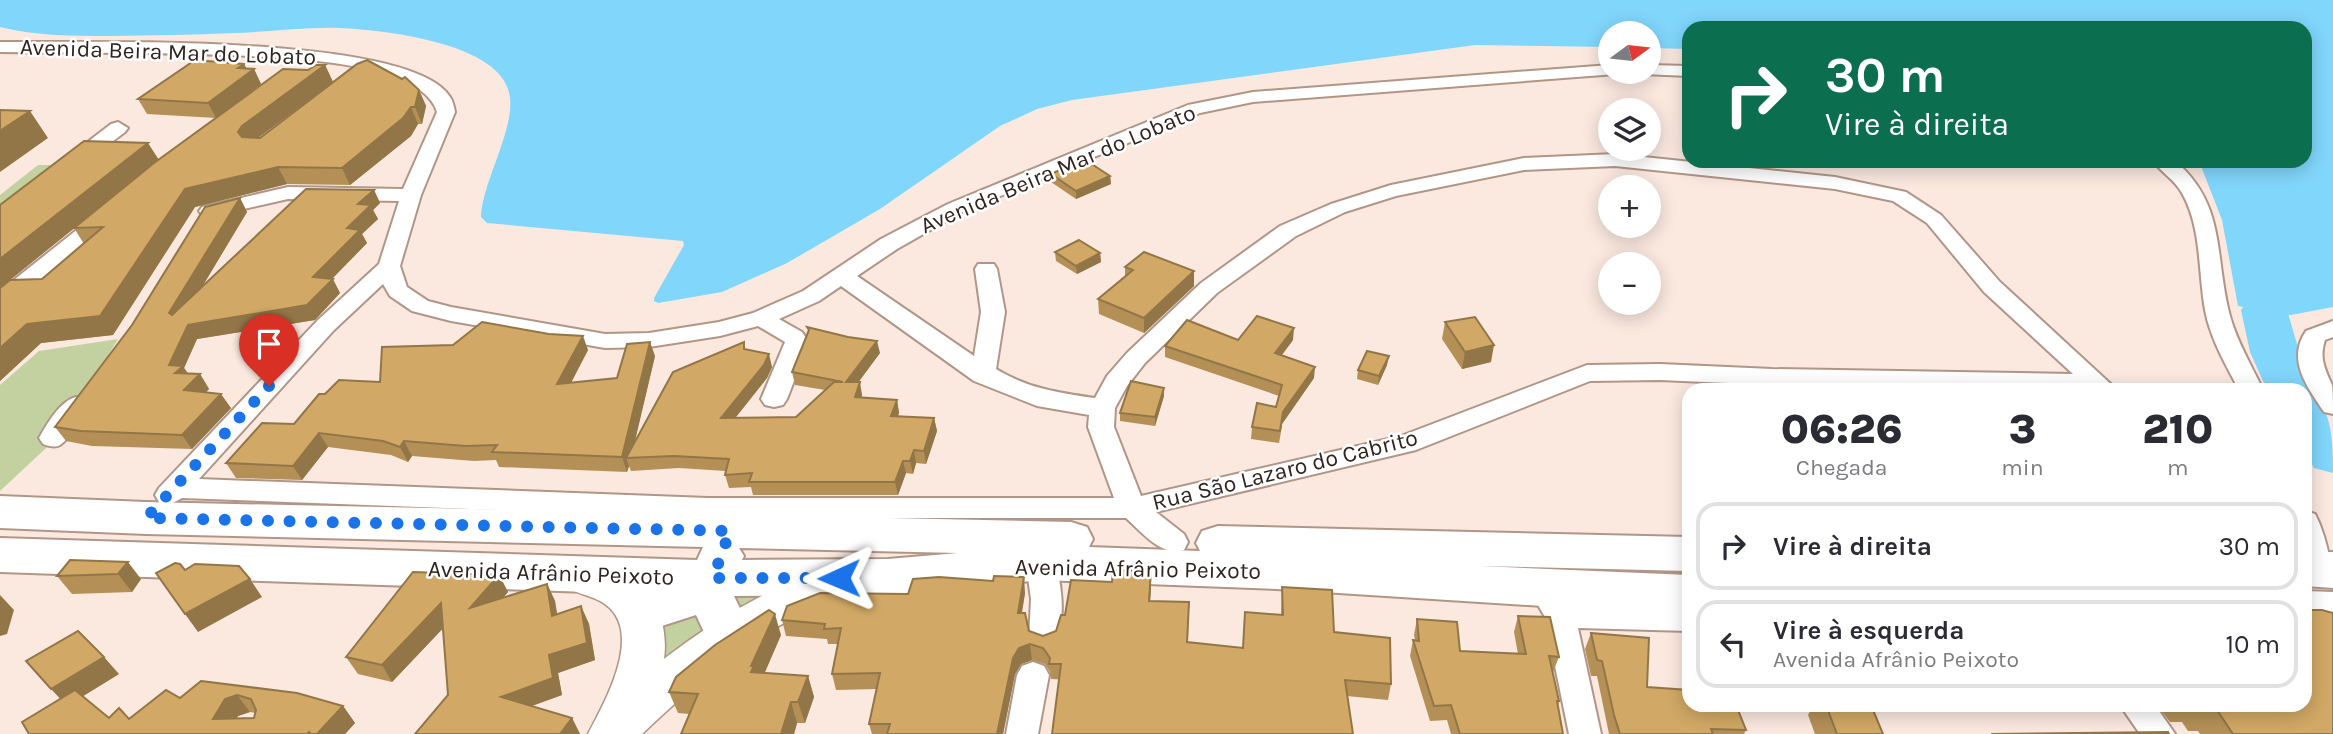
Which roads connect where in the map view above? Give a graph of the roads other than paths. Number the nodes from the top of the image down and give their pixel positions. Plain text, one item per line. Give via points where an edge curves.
1 (0, 47) edge
2 (316, 55) junction
3 (371, 64) junction
4 (1661, 70) edge
5 (295, 71) edge
6 (1598, 71) edge
7 (1682, 71) edge
8 (351, 79) edge
9 (118, 128) dead end
10 (1682, 167) edge
11 (1692, 168) edge
12 (1830, 168) edge
13 (2171, 168) edge
14 (65, 170) edge
15 (1835, 183) junction
16 (411, 195) junction
17 (125, 201) edge
18 (198, 221) edge
19 (389, 266) junction
20 (986, 269) dead end
21 (841, 275) junction
22 (0, 303) edge
23 (761, 318) junction
24 (2324, 332) edge
25 (983, 375) junction
26 (93, 382) edge
27 (1970, 383) edge
28 (2098, 383) edge
29 (2248, 383) edge
30 (774, 399) dead end
31 (2333, 406) edge
32 (1102, 408) junction
33 (52, 438) edge
34 (161, 503) junction
35 (1132, 508) junction
36 (0, 512) edge
37 (730, 531) junction
38 (1174, 542) junction
39 (1682, 554) edge
40 (2312, 554) edge
41 (0, 555) edge
42 (1041, 563) junction
43 (571, 574) junction
44 (888, 577) junction
45 (711, 585) junction
46 (2319, 586) edge
47 (1682, 593) edge
48 (1551, 602) junction
49 (640, 614) junction
50 (1682, 618) edge
51 (728, 634) junction
52 (1044, 637) edge
53 (1033, 675) dead end
54 (2142, 712) edge
55 (614, 731) edge
56 (1022, 734) edge
57 (1585, 734) edge
58 (2159, 734) edge

1 - 2 street, Avenida Beira Mar do Lobato
2 - 3 street, Avenida Beira Mar do Lobato
2 - 5 street
3 - 8 street
3 - 16 street, Avenida Beira Mar do Lobato via 421,83 442,98 446,107
4 - 7 street
6 - 21 street, Avenida Beira Mar do Lobato via 1253,97 1195,110 955,208
9 - 14 street
10 - 32 street via 1615,160 1524,163 1391,191 1325,214 1287,232 1209,288 1116,382
11 - 15 street
12 - 15 street
13 - 29 street via 2188,183 2204,214 2218,313
15 - 28 street via 1879,190 1919,207 1992,287
16 - 18 street via 289,193 211,210
16 - 19 street, Avenida Beira Mar do Lobato
17 - 22 street
19 - 23 street, Avenida Beira Mar do Lobato via 398,291 420,306 605,341 720,330
19 - 34 street via 326,325
20 - 25 street via 993,312
21 - 23 street, Avenida Beira Mar do Lobato via 811,296
21 - 25 street
23 - 30 street via 797,342
24 - 31 street via 2308,359
25 - 32 street via 1034,397
26 - 33 street
27 - 35 street, Rua São Lazaro do Cabrito via 1587,373 1407,444
32 - 35 street via 1101,427
34 - 35 street, Rua São Lazaro do Cabrito
34 - 36 main road, Avenida Afrânio Peixoto
34 - 37 main road, Avenida Afrânio Peixoto
35 - 38 street
37 - 38 main road, Avenida Afrânio Peixoto
37 - 45 main road
38 - 39 main road, Avenida Afrânio Peixoto
40 - 46 street
41 - 43 main road, Avenida Afrânio Peixoto
42 - 44 main road, Avenida Afrânio Peixoto
42 - 48 main road, Avenida Afrânio Peixoto via 1276,571
42 - 52 street via 1046,599
43 - 45 main road, Avenida Afrânio Peixoto
43 - 49 main road via 622,593
44 - 45 main road, Avenida Afrânio Peixoto
44 - 51 main road via 799,598
45 - 49 main road
45 - 51 main road
47 - 48 main road, Avenida Afrânio Peixoto
48 - 50 street
48 - 57 street
49 - 55 main road via 643,653 639,673
51 - 55 main road
53 - 56 street
54 - 58 street

